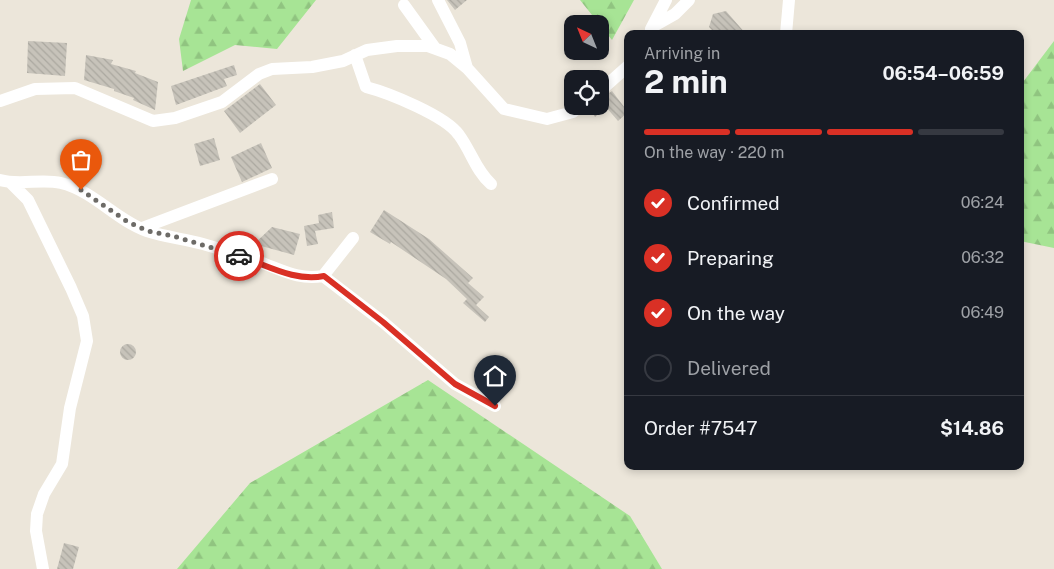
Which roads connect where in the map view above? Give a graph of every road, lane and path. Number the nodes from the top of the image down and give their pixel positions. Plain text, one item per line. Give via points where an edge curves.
1 (438, 0) edge
2 (666, 0) edge
3 (689, 0) edge
4 (789, 0) edge
5 (404, 5) dead end
6 (651, 30) edge
7 (786, 30) edge
8 (435, 48) junction
9 (355, 55) junction
10 (467, 68) junction
11 (624, 70) edge
12 (609, 83) edge
13 (3, 98) edge
14 (564, 114) edge
15 (272, 179) dead end
16 (6, 182) edge
17 (491, 184) dead end
18 (142, 228) junction
19 (353, 238) dead end
20 (324, 276) junction
21 (495, 406) dead end
22 (43, 569) edge

1 - 10 street via 460,43
2 - 6 street
3 - 6 street
4 - 7 street
5 - 8 street
8 - 9 street via 397,46
8 - 10 street via 450,54
9 - 13 street via 312,67 272,69 222,102 176,118 153,121 75,88 35,89
9 - 17 street via 366,87 388,92 446,123 458,134 483,177
10 - 14 street via 504,109 547,119
11 - 12 street
15 - 18 street
16 - 18 street via 60,182 81,190
16 - 22 street via 28,200 83,316 87,340 70,408 62,464 44,494 37,514 36,531
18 - 20 street via 206,245 293,276 310,279
19 - 20 street
20 - 21 street via 455,384

